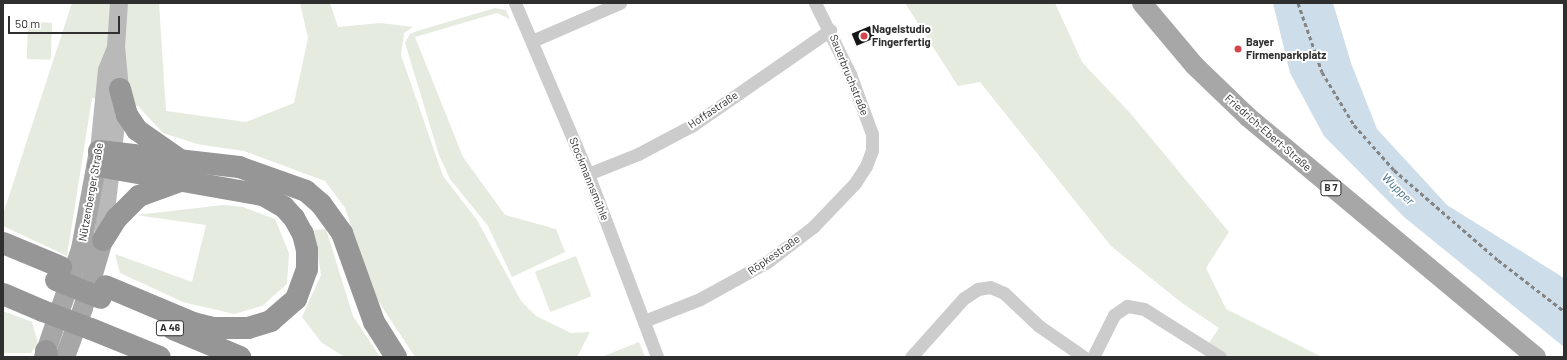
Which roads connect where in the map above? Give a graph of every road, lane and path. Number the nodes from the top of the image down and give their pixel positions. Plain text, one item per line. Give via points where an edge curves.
1 (119, 3) edge
2 (515, 3) edge
3 (620, 3) edge
4 (814, 3) edge
5 (1142, 3) edge
6 (830, 30) junction
7 (532, 41) junction
8 (116, 47) junction
9 (120, 89) junction
10 (872, 150) joint
11 (106, 160) junction
12 (184, 170) junction
13 (588, 174) junction
14 (103, 240) junction
15 (3, 243) edge
16 (3, 255) edge
17 (58, 273) junction
18 (103, 292) junction
19 (3, 294) edge
20 (644, 321) junction
21 (50, 355) edge
22 (160, 357) edge
23 (240, 357) edge
24 (396, 357) edge
25 (657, 357) edge
26 (911, 357) edge
27 (1084, 357) edge
28 (1093, 357) edge
29 (1220, 357) edge
30 (1536, 357) edge

1 - 8 street, Nützenberger Straße
2 - 7 street, Stockmannsmühle
3 - 7 street
4 - 6 street, Sauerbruchstraße
5 - 30 main road, Friedrich-Ebert-Straße / B 7 via 1194,65 1248,117
6 - 10 street, Sauerbruchstraße via 864,109 872,134
6 - 13 street, Hoffastraße via 693,125 638,154
7 - 13 street, Stockmannsmühle
8 - 9 street, Nützenberger Straße
8 - 11 street, Nützenberger Straße via 107,70
9 - 11 street, Nützenberger Straße
9 - 12 highway via 127,115 136,130
10 - 20 street, Röpkestraße via 855,183 797,240 731,284
11 - 12 highway
11 - 14 street, Nützenberger Straße
11 - 21 main road, Nützenberger Straße
12 - 14 highway via 164,185 139,196 117,218
12 - 18 highway via 262,195 284,207 303,234 306,250 307,269 296,299 277,317 257,326 214,328
12 - 24 highway via 257,172 306,191 321,204 342,233 374,322
13 - 20 street, Stockmannsmühle
14 - 21 main road, Nützenberger Straße via 83,308
15 - 17 highway
16 - 17 highway
17 - 18 highway
18 - 23 highway, A 46
19 - 22 highway, bridge
20 - 25 street, Stockmannsmühle
26 - 27 street via 964,298 978,289 990,287 1004,293 1039,326
28 - 29 street via 1114,315 1127,306 1149,312

